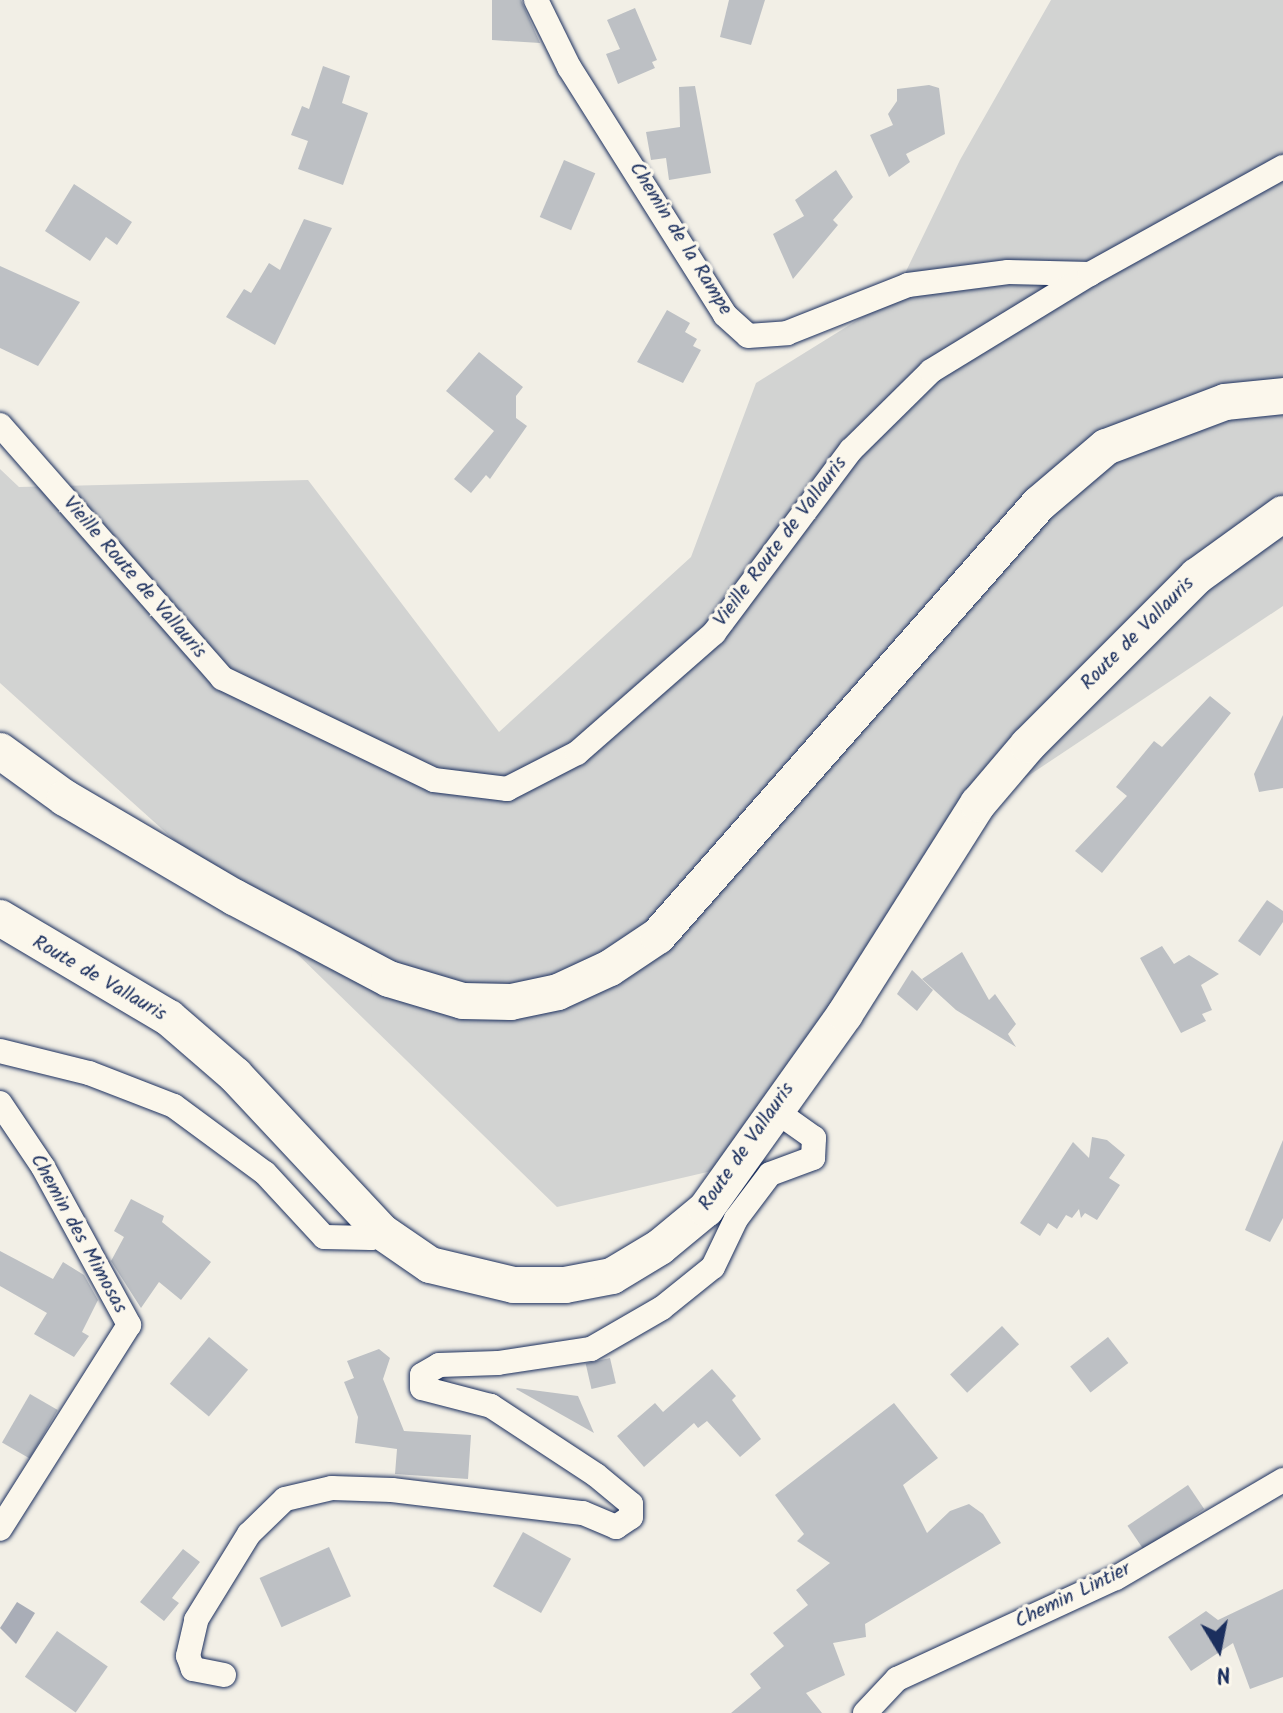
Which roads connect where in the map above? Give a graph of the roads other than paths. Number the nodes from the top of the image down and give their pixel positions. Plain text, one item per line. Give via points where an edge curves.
1 (536, 0) edge
2 (1283, 167) edge
3 (1090, 274) junction
4 (1283, 396) edge
5 (0, 425) edge
6 (1283, 514) edge
7 (0, 751) edge
8 (0, 918) edge
9 (0, 1051) edge
10 (0, 1103) edge
11 (773, 1109) junction
12 (382, 1232) junction
13 (1283, 1480) edge
14 (0, 1529) edge
15 (224, 1675) dead end
16 (865, 1713) edge

1 - 3 street, Chemin de la Rampe via 569,67 725,315 748,336 787,333 908,285 1008,272
2 - 3 street, Vieille Route de Vallauris
3 - 5 street, Vieille Route de Vallauris via 931,371 851,450 714,633 577,753 507,789 434,780 222,678
4 - 7 main road via 1225,402 1106,447 1039,504 658,936 610,968 558,992 511,1002 463,1001 389,979 117,828
6 - 11 main road, Route de Vallauris via 1197,576 1028,745 978,804 845,1014
8 - 12 main road, Route de Vallauris via 169,1018 235,1075
9 - 12 street via 89,1073 174,1106 265,1173 324,1237 371,1238
10 - 14 street, Chemin des Mimosas via 43,1167 129,1325
11 - 12 main road, Route de Vallauris via 706,1209 660,1247 612,1276 565,1285 471,1279 430,1265
11 - 15 street via 814,1138 813,1158 770,1174 736,1219 713,1267 662,1308 591,1349 498,1363 439,1365 422,1375 422,1388 491,1406 596,1475 631,1504 631,1517 616,1527 583,1513 392,1490 332,1488 285,1499 249,1534 196,1620 188,1656 193,1669
13 - 16 street, Chemin Lintier via 1116,1578 897,1679

